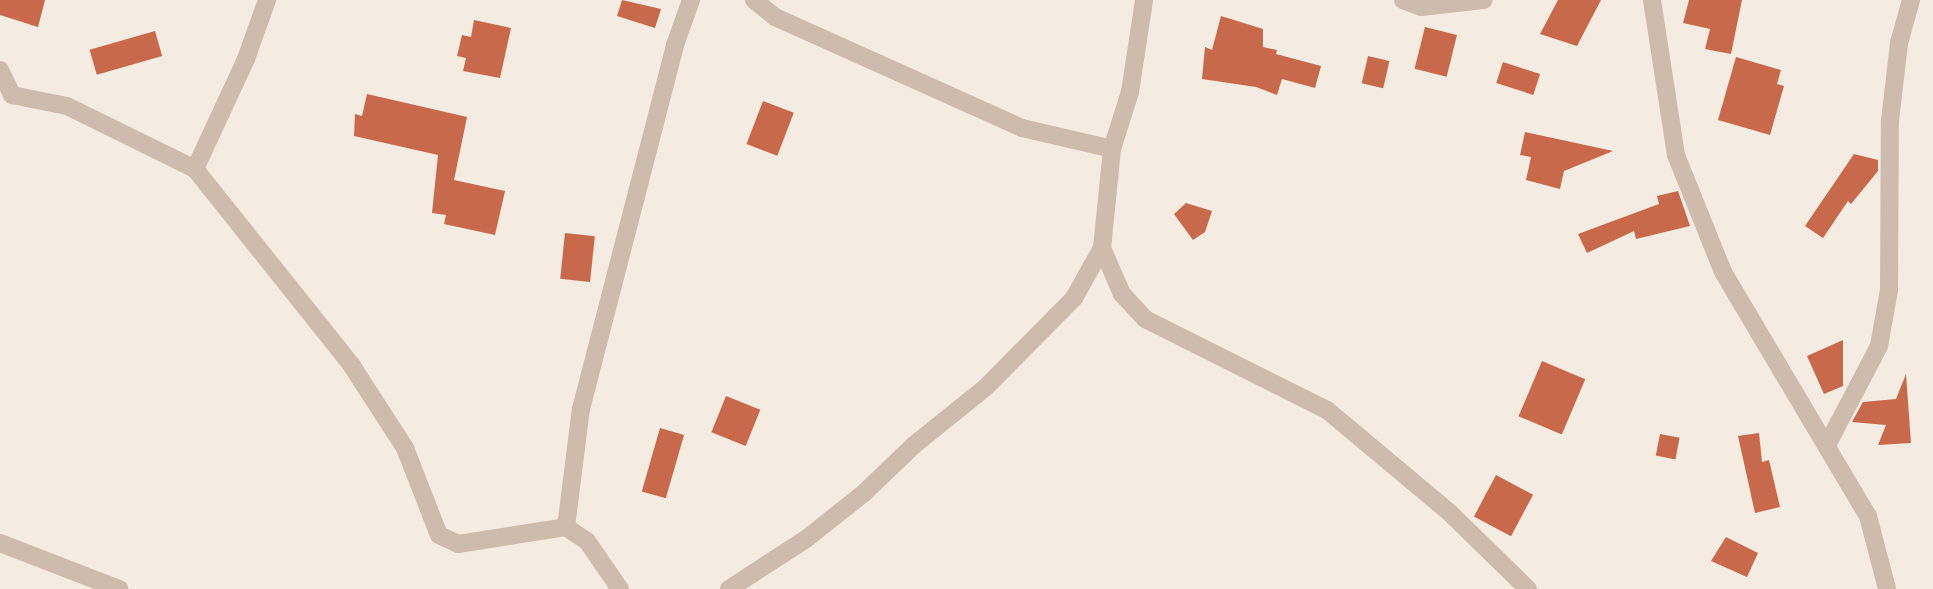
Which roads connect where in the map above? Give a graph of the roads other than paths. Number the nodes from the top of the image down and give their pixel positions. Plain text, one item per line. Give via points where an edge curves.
1 (267, 0) edge
2 (691, 0) edge
3 (754, 0) edge
4 (1144, 0) edge
5 (1403, 0) edge
6 (1485, 0) edge
7 (1652, 0) edge
8 (1911, 0) edge
9 (0, 70) edge
10 (1112, 149) junction
11 (195, 169) junction
12 (1102, 248) junction
13 (1828, 445) junction
14 (566, 527) junction
15 (0, 543) edge
16 (119, 589) edge
17 (621, 589) edge
18 (729, 589) edge
19 (1528, 589) edge
20 (1887, 589) edge

1 - 11 street via 246,59
2 - 14 street via 675,45 581,409
3 - 10 street via 775,17 1022,128
4 - 10 street via 1130,92
5 - 6 street via 1421,7
7 - 13 street via 1681,168 1723,272
8 - 13 street via 1899,43 1890,121 1889,290 1879,346
9 - 11 street via 12,95 66,106
10 - 12 street
11 - 14 street via 352,366 405,448 439,535 458,544
12 - 18 street via 1074,298 985,388 825,524
12 - 19 street via 1122,294 1145,319 1327,410 1450,513
13 - 20 street via 1868,516
14 - 17 street via 587,541
15 - 16 street

